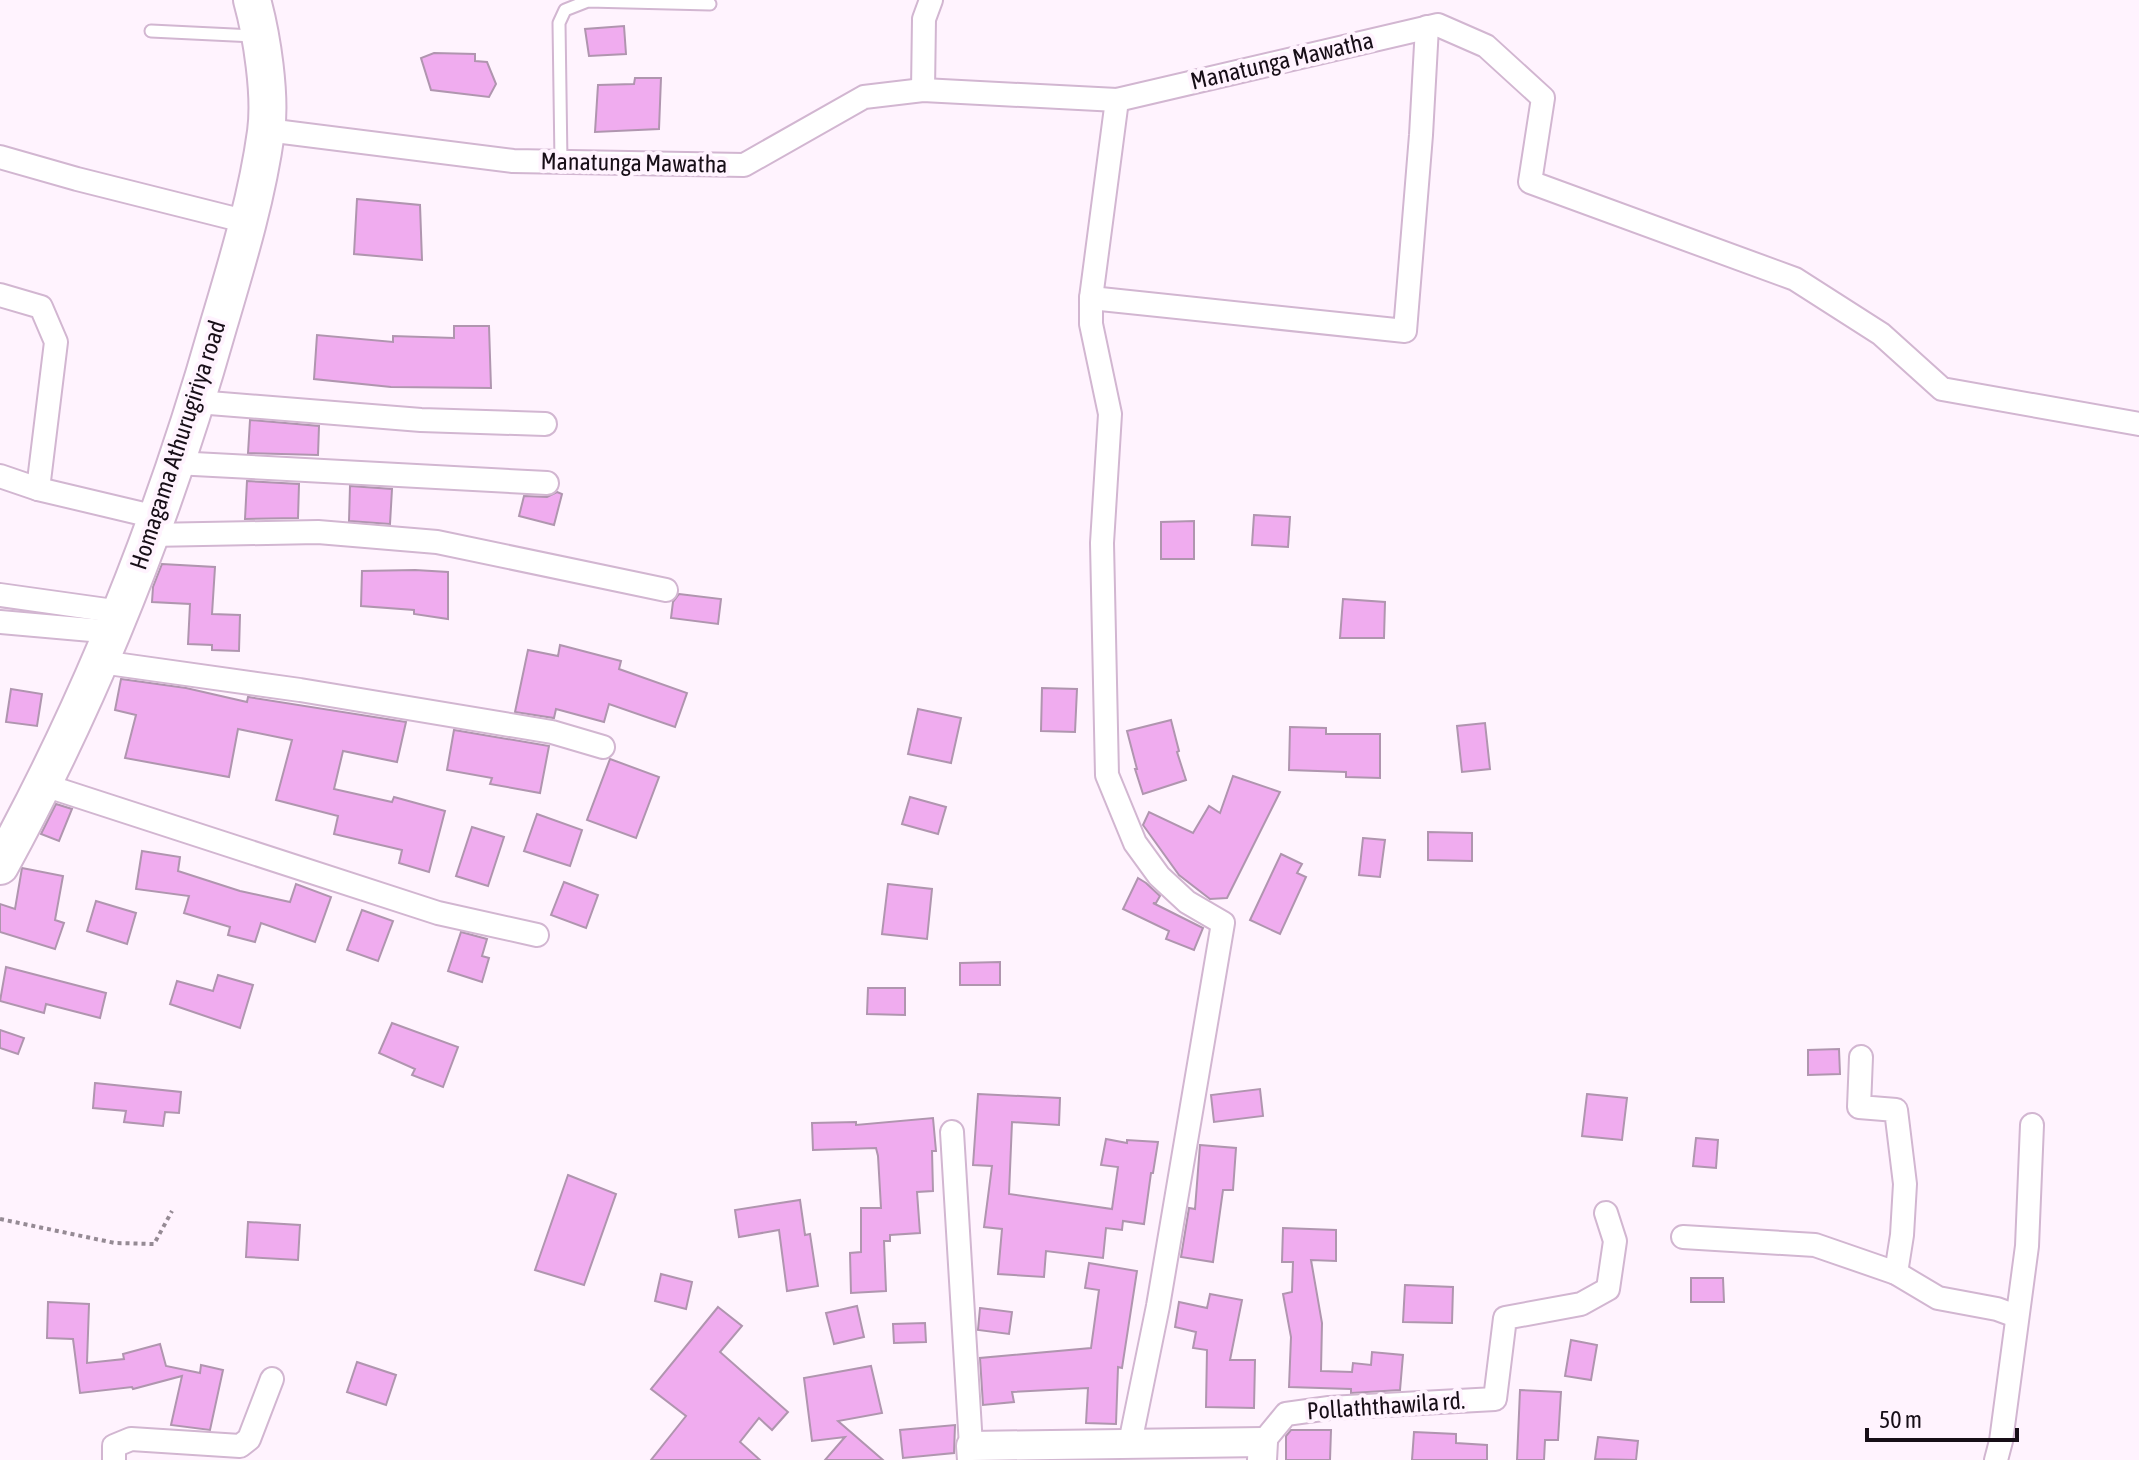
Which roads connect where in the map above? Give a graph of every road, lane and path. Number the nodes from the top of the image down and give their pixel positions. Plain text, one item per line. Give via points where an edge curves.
1 (252, 0) edge
2 (931, 0) edge
3 (710, 4) dead end
4 (1427, 27) junction
5 (151, 31) dead end
6 (259, 37) junction
7 (923, 90) junction
8 (1117, 100) junction
9 (267, 130) junction
10 (0, 157) edge
11 (561, 162) junction
12 (248, 222) junction
13 (0, 295) edge
14 (1091, 298) junction
15 (197, 402) junction
16 (545, 424) dead end
17 (2139, 424) edge
18 (175, 463) junction
19 (0, 476) edge
20 (547, 483) dead end
21 (38, 489) junction
22 (153, 526) junction
23 (666, 590) dead end
24 (0, 595) edge
25 (0, 622) edge
26 (112, 635) junction
27 (603, 747) dead end
28 (44, 785) junction
29 (0, 866) edge
30 (537, 935) dead end
31 (1861, 1057) dead end
32 (2032, 1125) dead end
33 (952, 1132) dead end
34 (172, 1211) dead end
35 (1606, 1213) dead end
36 (0, 1219) edge
37 (1683, 1237) dead end
38 (1896, 1273) junction
39 (2016, 1316) junction
40 (272, 1379) dead end
41 (1130, 1443) junction
42 (1263, 1451) edge
43 (971, 1453) edge
44 (114, 1460) edge
45 (1996, 1460) edge

1 - 6 main road, Homagama Athurugiriya road
2 - 7 street via 924,19
3 - 11 lane via 588,1 565,10 559,23
4 - 8 street, Manatunga Mawatha
4 - 14 street via 1405,331
4 - 17 street, Manatunga Mawatha via 1438,25 1486,46 1543,98 1530,182 1795,279 1881,334 1942,389
5 - 6 lane
6 - 9 main road, Homagama Athurugiriya road
7 - 8 street, Manatunga Mawatha
7 - 11 street, Manatunga Mawatha via 864,97 744,165
8 - 14 street
9 - 11 street, Manatunga Mawatha via 513,161
9 - 12 main road, Homagama Athurugiriya road
10 - 12 street
12 - 15 main road, Homagama Athurugiriya road
13 - 21 street via 41,307 56,342
14 - 41 street via 1091,324 1110,414 1102,543 1107,775 1135,843 1159,876 1187,902 1223,923
15 - 16 street
15 - 18 main road, Homagama Athurugiriya road
18 - 20 street
18 - 22 main road, Homagama Athurugiriya road
19 - 21 street
21 - 22 street
22 - 23 street via 437,542
22 - 26 main road, Homagama Athurugiriya road
24 - 26 street
25 - 26 street
26 - 27 street via 300,690 552,732
26 - 28 main road, Homagama Athurugiriya road
28 - 29 main road, Homagama Athurugiriya road
28 - 30 street via 438,913
31 - 38 street via 1859,1107 1896,1110 1905,1184
32 - 39 street via 2027,1246
33 - 43 street
34 - 36 path via 154,1244 115,1243
35 - 42 street, Pollaththawila rd. via 1615,1241 1608,1289 1581,1304 1505,1318 1495,1399 1286,1414
37 - 38 street via 1815,1245
38 - 39 street via 1938,1298
39 - 45 street
40 - 44 street via 249,1439 240,1446 131,1439 114,1446
41 - 42 street
41 - 43 street

